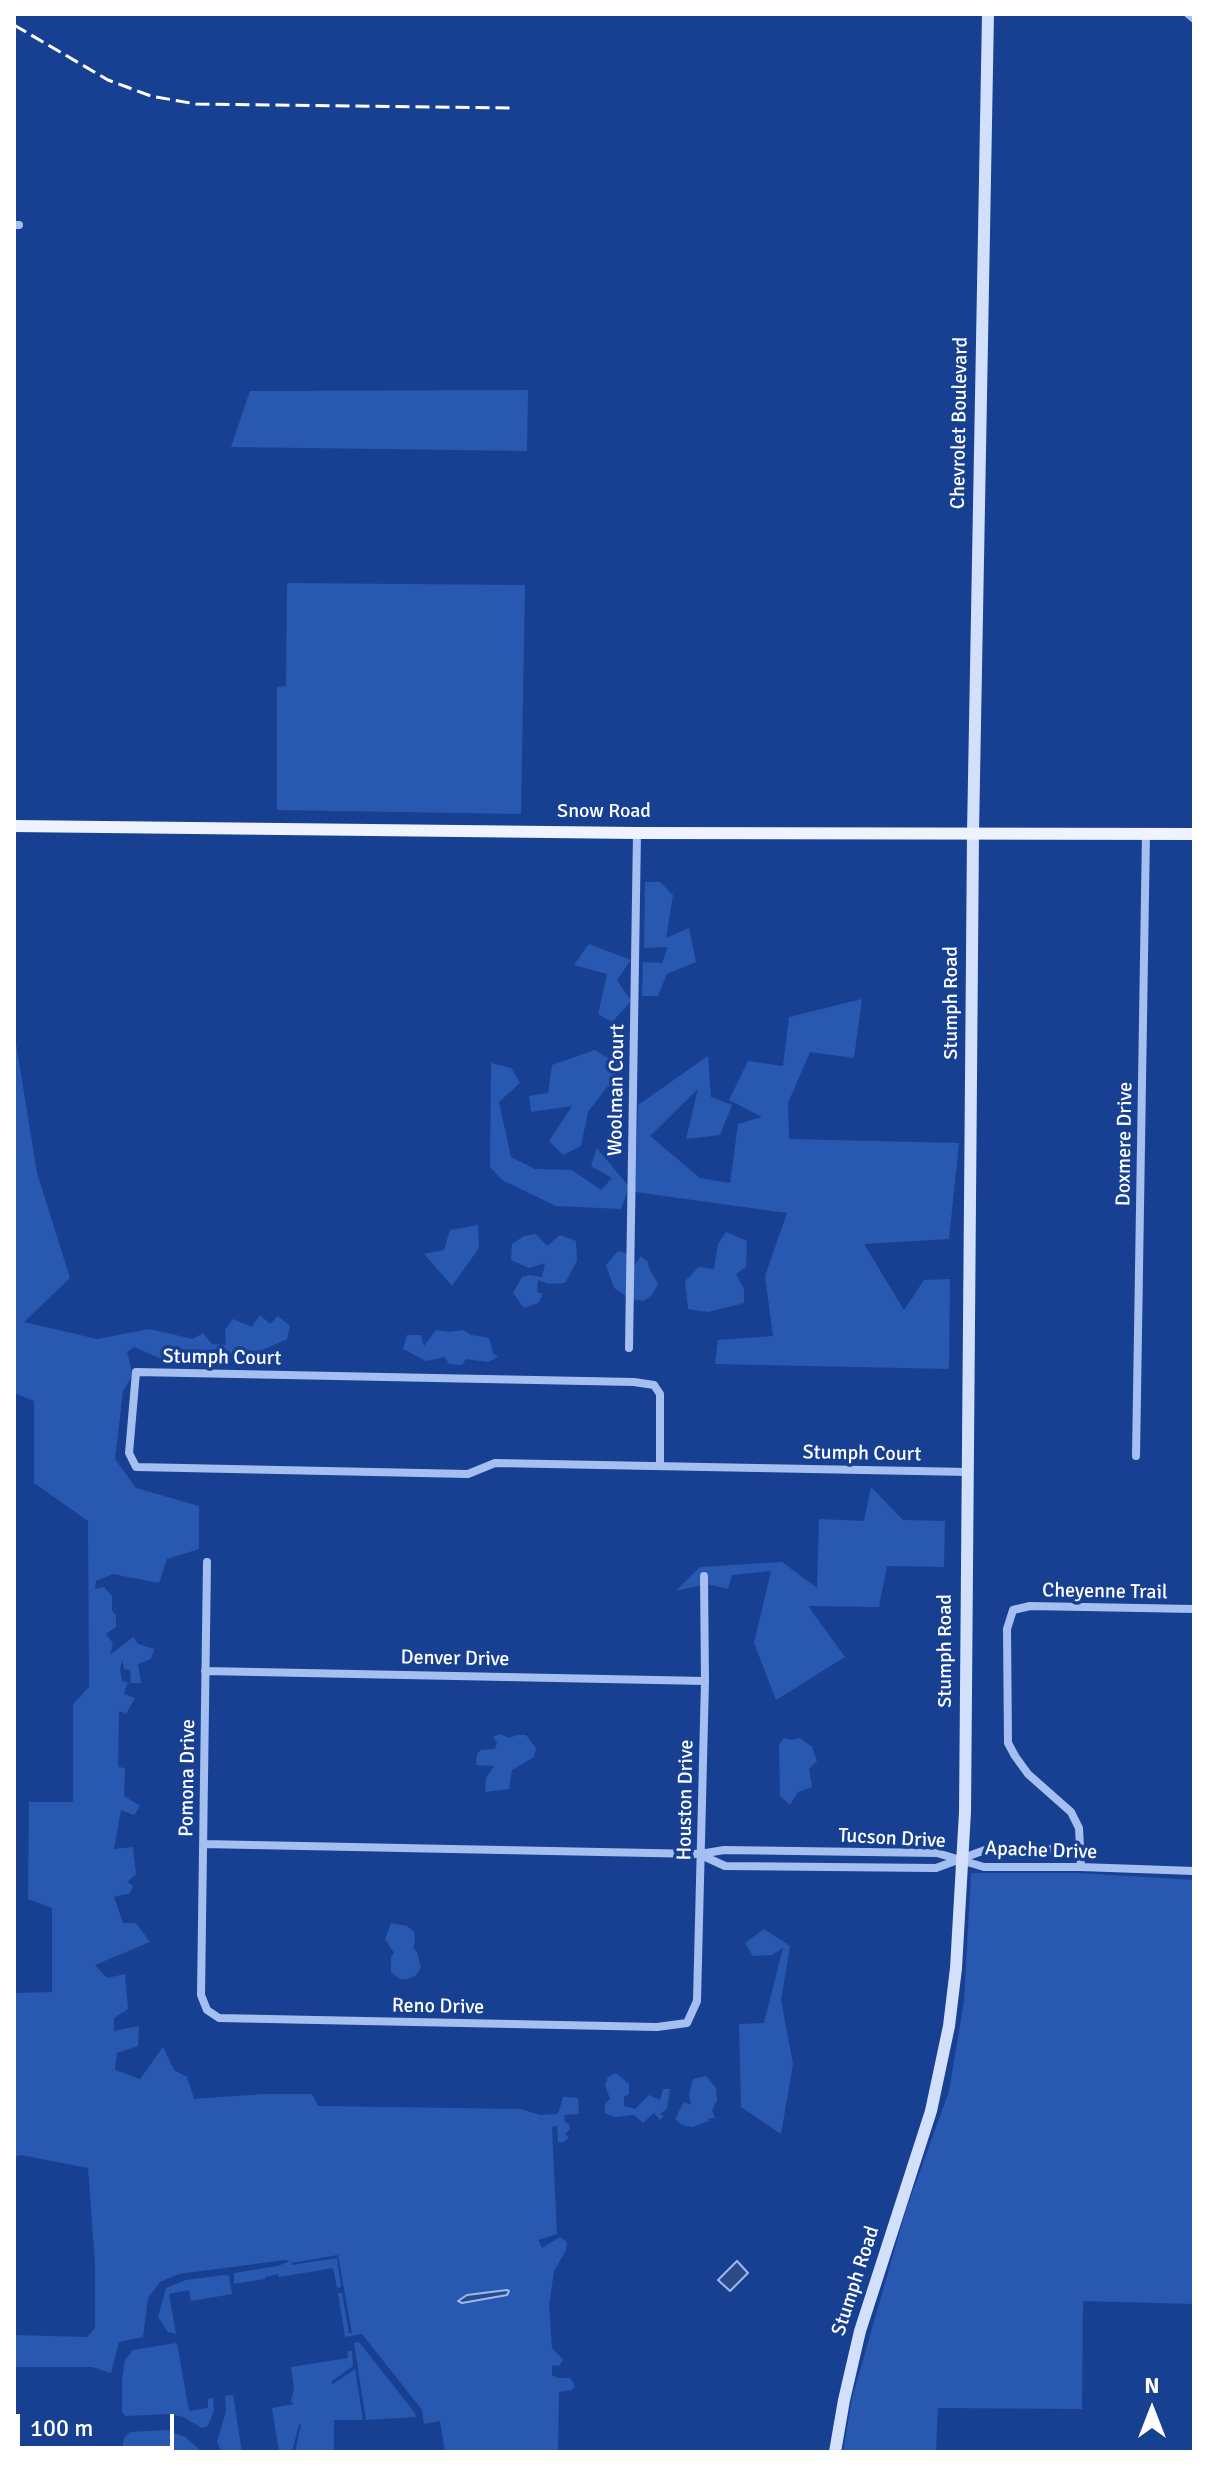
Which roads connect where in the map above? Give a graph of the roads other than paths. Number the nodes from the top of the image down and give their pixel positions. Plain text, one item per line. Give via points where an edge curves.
1 (988, 14) edge
2 (14, 826) edge
3 (637, 833) junction
4 (973, 833) junction
5 (1146, 833) junction
6 (1194, 834) edge
7 (629, 1348) dead end
8 (1136, 1456) dead end
9 (660, 1466) junction
10 (968, 1472) junction
11 (207, 1562) dead end
12 (704, 1576) dead end
13 (1194, 1609) edge
14 (205, 1671) junction
15 (705, 1681) junction
16 (203, 1844) junction
17 (1080, 1849) junction
18 (700, 1854) junction
19 (961, 1860) junction
20 (1081, 1867) junction
21 (1194, 1871) edge
22 (201, 1995) joint
23 (687, 2023) joint
24 (835, 2452) edge

1 - 4 main road, Chevrolet Boulevard
2 - 3 main road, Snow Road
3 - 4 main road, Snow Road
3 - 7 street, Woolman Court
4 - 5 main road, Snow Road
4 - 10 main road, Stumph Road
5 - 6 main road, Snow Road
5 - 8 street, Doxmere Drive
9 - 9 street, Stumph Court via 495,1463 468,1474 136,1467 129,1453 136,1372 654,1385 660,1394
9 - 10 street, Stumph Court
10 - 19 main road, Stumph Road
11 - 14 street, Pomona Drive
12 - 15 street, Houston Drive
13 - 17 street, Cheyenne Trail via 1013,1610 1007,1629 1008,1743 1028,1774 1071,1812
14 - 15 street, Denver Drive
14 - 16 street, Pomona Drive
15 - 18 street, Houston Drive
16 - 18 street, Tucson Drive
16 - 22 street, Pomona Drive
17 - 19 street, Apache Drive via 985,1850
17 - 20 street, Cheyenne Trail
18 - 19 street, Tucson Drive via 937,1853
18 - 19 street, Tucson Drive via 725,1866 936,1868
18 - 23 street, Houston Drive via 697,2001
19 - 20 street, Apache Drive via 984,1867
19 - 24 main road, Stumph Road via 956,1968 943,2059 919,2153 858,2339
20 - 21 street, Apache Drive
22 - 23 street, Reno Drive via 207,2010 219,2018 657,2027

